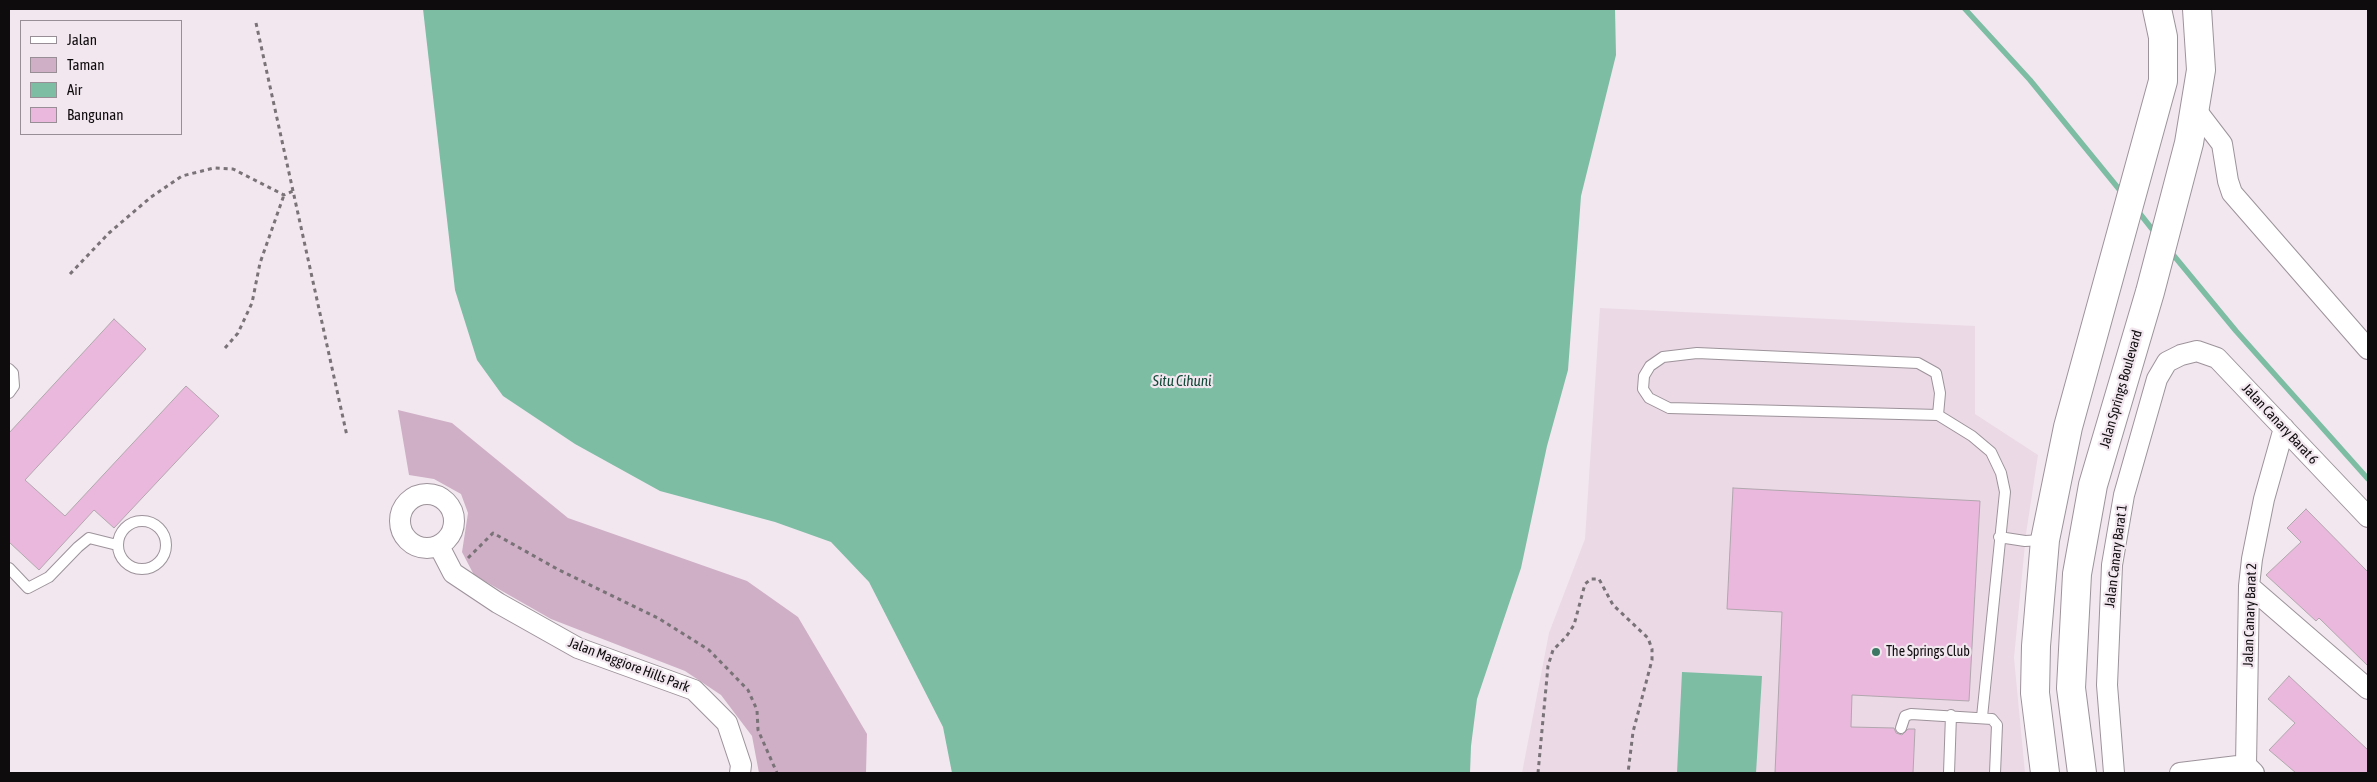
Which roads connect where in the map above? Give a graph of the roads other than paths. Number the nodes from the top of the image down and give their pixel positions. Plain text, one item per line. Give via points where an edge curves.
1 (2156, 9) edge
2 (2197, 9) edge
3 (2196, 110) junction
4 (2359, 325) edge
5 (2368, 349) edge
6 (2181, 355) joint
7 (9, 369) edge
8 (9, 393) edge
9 (1938, 415) junction
10 (2284, 428) junction
11 (2368, 517) edge
12 (1999, 537) junction
13 (2045, 540) junction
14 (117, 545) junction
15 (439, 546) dead end
16 (9, 568) edge
17 (2250, 586) junction
18 (2368, 689) edge
19 (1952, 715) junction
20 (1982, 717) junction
21 (1901, 728) dead end
22 (2250, 769) edge
23 (740, 773) edge
24 (1949, 773) edge
25 (1995, 773) edge
26 (2045, 773) edge
27 (2082, 773) edge
28 (2114, 773) edge
29 (2180, 773) edge

1 - 13 main road via 2163,37 2163,81 2068,426
2 - 3 main road, Jalan Springs Boulevard via 2201,70
3 - 4 street via 2222,144 2232,193
3 - 27 main road, Jalan Springs Boulevard via 2150,292 2093,485 2077,574 2071,688
4 - 5 street
6 - 10 street, Jalan Canary Barat 6 via 2197,351 2216,358
6 - 28 street, Jalan Canary Barat 1 via 2167,362 2157,379 2124,495 2112,565 2107,685
7 - 8 lane via 13,373 14,386
9 - 9 lane via 1669,408 1649,398 1643,388 1644,376 1650,366 1663,357 1698,353 1918,363 1936,373 1940,393
9 - 12 lane via 1991,452 2002,473 2005,492
10 - 11 street, Jalan Canary Barat 6
10 - 17 street, Jalan Canary Barat 2 via 2264,499
12 - 13 lane
12 - 20 lane
13 - 26 main road via 2036,646 2036,693
14 - 14 lane via 123,529 138,521 154,524 165,537 165,554 154,566 138,569 123,561
14 - 16 lane via 89,538 49,577 28,588
15 - 23 street, Jalan Maggiore Hills Park via 453,573 498,603 578,648 694,690 727,723
17 - 18 street
17 - 22 street, Jalan Canary Barat 2
19 - 20 lane
19 - 21 lane via 1911,714 1905,716
19 - 24 lane
20 - 25 lane via 1992,718 1997,725
22 - 29 street

